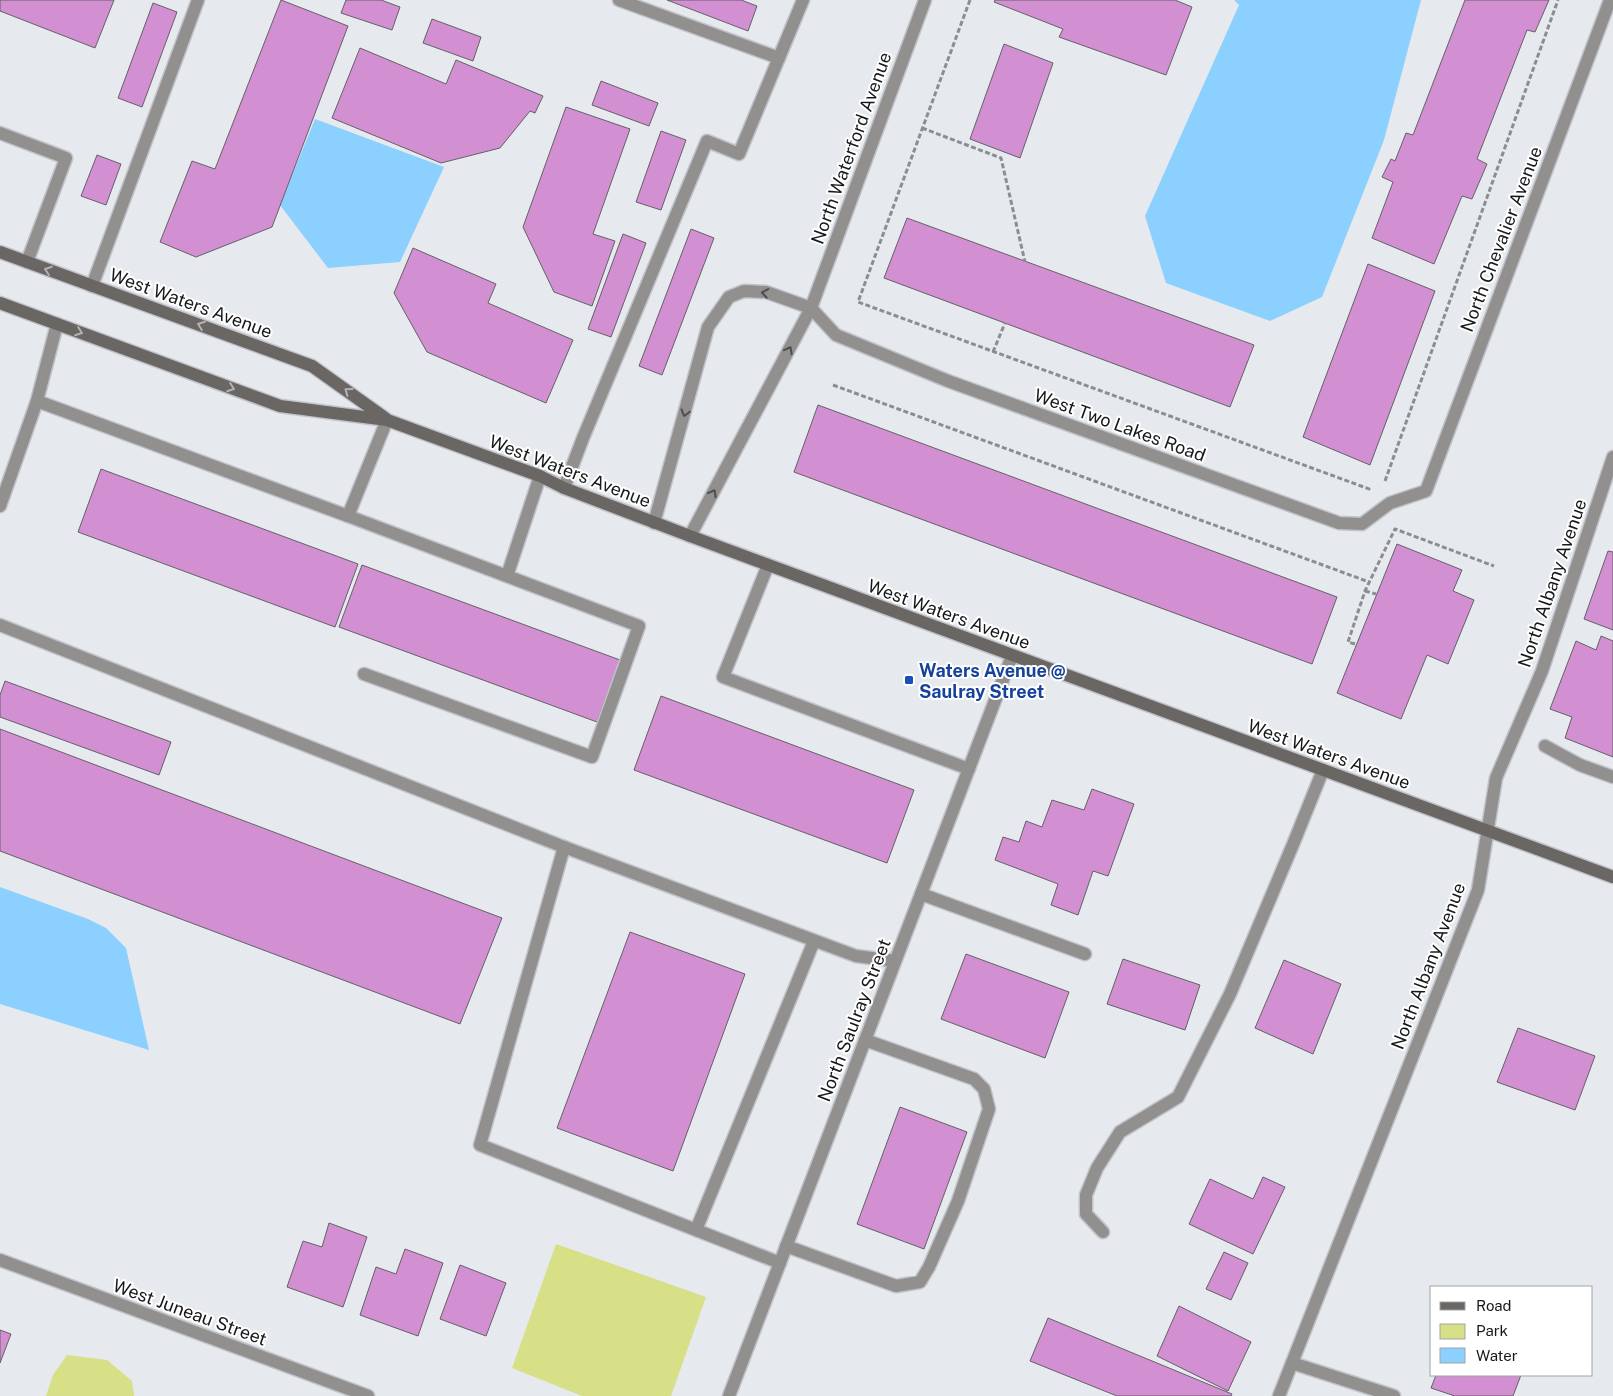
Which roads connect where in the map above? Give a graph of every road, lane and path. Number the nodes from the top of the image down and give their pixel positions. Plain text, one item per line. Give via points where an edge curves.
1 (198, 0) edge
2 (619, 0) edge
3 (803, 0) edge
4 (925, 0) edge
5 (970, 0) edge
6 (1558, 0) edge
7 (1610, 0) edge
8 (779, 58) junction
9 (922, 128) junction
10 (0, 133) edge
11 (0, 252) edge
12 (27, 262) junction
13 (1025, 262) dead end
14 (92, 286) junction
15 (0, 303) edge
16 (811, 308) junction
17 (1005, 323) dead end
18 (57, 324) junction
19 (993, 352) junction
20 (833, 385) dead end
21 (37, 401) junction
22 (387, 420) junction
23 (1613, 457) edge
24 (540, 476) junction
25 (1380, 486) dead end
26 (564, 488) junction
27 (1374, 491) dead end
28 (1426, 491) joint
29 (0, 506) edge
30 (348, 516) junction
31 (654, 523) junction
32 (690, 536) junction
33 (768, 565) junction
34 (1494, 566) dead end
35 (507, 576) junction
36 (1369, 582) junction
37 (1365, 591) junction
38 (1376, 594) dead end
39 (0, 625) edge
40 (1355, 644) dead end
41 (1012, 656) junction
42 (364, 674) dead end
43 (1545, 746) dead end
44 (969, 769) junction
45 (1322, 770) junction
46 (1613, 777) edge
47 (1488, 831) junction
48 (564, 847) junction
49 (1613, 877) edge
50 (921, 894) junction
51 (814, 941) junction
52 (1085, 954) dead end
53 (895, 961) junction
54 (865, 1040) junction
55 (696, 1230) junction
56 (1103, 1232) dead end
57 (786, 1246) junction
58 (0, 1260) edge
59 (780, 1262) junction
60 (1292, 1363) junction
61 (368, 1396) edge
62 (729, 1396) edge
63 (1279, 1396) edge
64 (1394, 1396) edge

1 - 14 street
2 - 8 street
3 - 8 street
4 - 16 street, North Waterford Avenue
5 - 9 path
6 - 25 path via 1386,481
7 - 28 street, North Chevalier Avenue
8 - 26 street via 739,154 707,141
9 - 13 path via 1001,158
9 - 19 path via 858,302
10 - 12 street via 66,158
11 - 12 main road, West Waters Avenue
14 -> 12 main road, West Waters Avenue
22 -> 14 main road, West Waters Avenue via 312,366
15 - 18 main road, West Waters Avenue
16 - 28 street, West Two Lakes Road via 836,335 939,378 1339,524 1362,524 1390,503
16 -> 31 street via 766,292 744,291 729,297 708,328
32 -> 16 street, North Waterford Avenue
17 - 19 path
18 - 21 street
18 -> 22 main road, West Waters Avenue via 280,406
19 - 27 path
20 - 36 path
21 - 29 street
21 - 30 street
22 - 24 main road, West Waters Avenue
22 - 30 street
23 - 47 street, North Albany Avenue via 1542,671 1496,778
24 - 26 main road, West Waters Avenue
24 - 35 street
26 - 31 main road, West Waters Avenue
30 - 35 street
31 - 32 main road, West Waters Avenue
32 - 33 main road, West Waters Avenue
33 - 41 main road, West Waters Avenue
33 - 44 street via 723,677
34 - 36 path via 1396,529
35 - 42 street via 639,626 592,757
36 - 37 path
37 - 38 path
37 - 40 path via 1348,642
39 - 48 street
41 - 44 street, North Saulray Street
41 - 45 main road, West Waters Avenue
43 - 46 street via 1580,765
44 - 50 street, North Saulray Street
45 - 47 main road, West Waters Avenue
45 - 56 street via 1230,994 1178,1097 1120,1132 1097,1168 1086,1195 1086,1214
47 - 49 main road, West Waters Avenue
47 - 60 street, North Albany Avenue via 1478,890
48 - 51 street
48 - 55 street via 480,1144
50 - 52 street
50 - 53 street, North Saulray Street
51 - 53 street via 856,956
51 - 55 street
53 - 54 street, North Saulray Street
54 - 57 street, North Saulray Street
54 - 57 street via 974,1079 984,1089 989,1109 958,1201 920,1282 896,1286
55 - 59 street
57 - 59 street, North Saulray Street
58 - 61 street, West Juneau Street
59 - 62 street, North Saulray Street
60 - 63 street, North Albany Avenue
60 - 64 street

